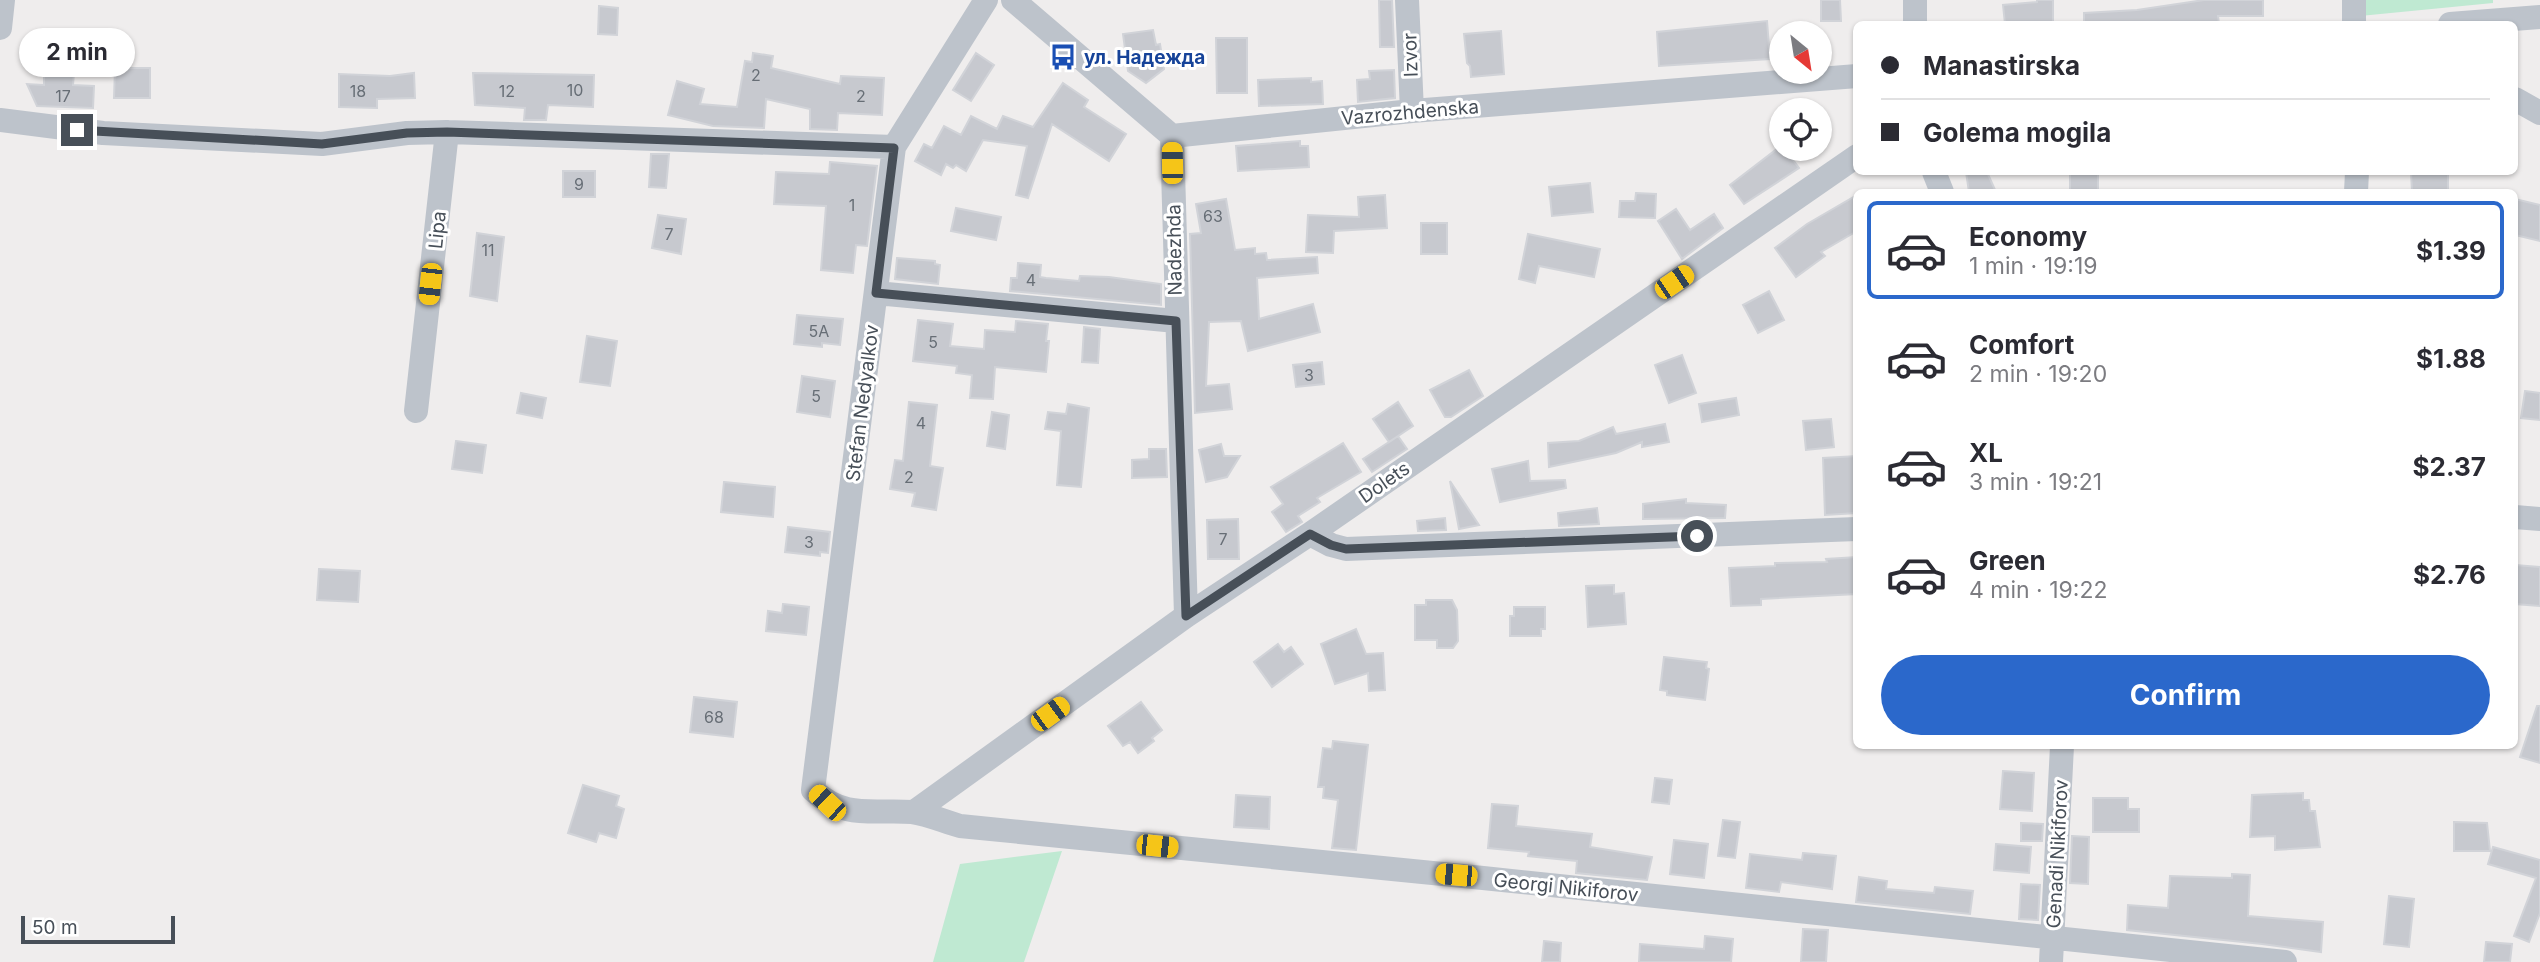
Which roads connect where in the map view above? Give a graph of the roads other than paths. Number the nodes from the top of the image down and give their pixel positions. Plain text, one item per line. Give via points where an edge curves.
1 (3, 0) edge
2 (986, 0) edge
3 (1013, 0) edge
4 (1407, 0) edge
5 (1915, 0) edge
6 (2354, 0) edge
7 (2501, 15) edge
8 (2540, 18) edge
9 (1915, 21) edge
10 (2354, 21) edge
11 (2467, 21) edge
12 (0, 28) edge
13 (1853, 76) edge
14 (2518, 101) edge
15 (1412, 111) junction
16 (2540, 113) edge
17 (0, 120) edge
18 (447, 132) junction
19 (1172, 136) junction
20 (894, 148) junction
21 (1853, 159) edge
22 (876, 293) junction
23 (1176, 321) junction
24 (416, 411) dead end
25 (2518, 517) edge
26 (2540, 519) edge
27 (1853, 529) edge
28 (1310, 534) junction
29 (1186, 616) junction
30 (2062, 749) edge
31 (813, 790) joint
32 (914, 812) junction
33 (2052, 950) edge
34 (2285, 962) edge

1 - 12 street
2 - 20 street, Stefan Nedyalkov
3 - 19 street
4 - 15 street, Izvor
5 - 9 street
6 - 10 street
7 - 8 street
7 - 11 street
13 - 15 street, Vazrozhdenska
14 - 16 street
15 - 19 street, Vazrozhdenska
17 - 18 street via 103,132 322,144
18 - 20 street
18 - 24 street, Lipa
19 - 23 street, Nadezhda
20 - 22 street, Stefan Nedyalkov
21 - 28 street, Dolets
22 - 23 street
22 - 31 street, Stefan Nedyalkov
23 - 29 street, Nadezhda
25 - 26 street
27 - 28 street via 1346,549
28 - 29 street, Dolets
29 - 32 street, Dolets
30 - 33 street, Genadi Nikiforov
31 - 32 street, Georgi Nikiforov via 827,803 858,812
32 - 33 street, Georgi Nikiforov via 960,826 1483,878
33 - 34 street, Georgi Nikiforov

